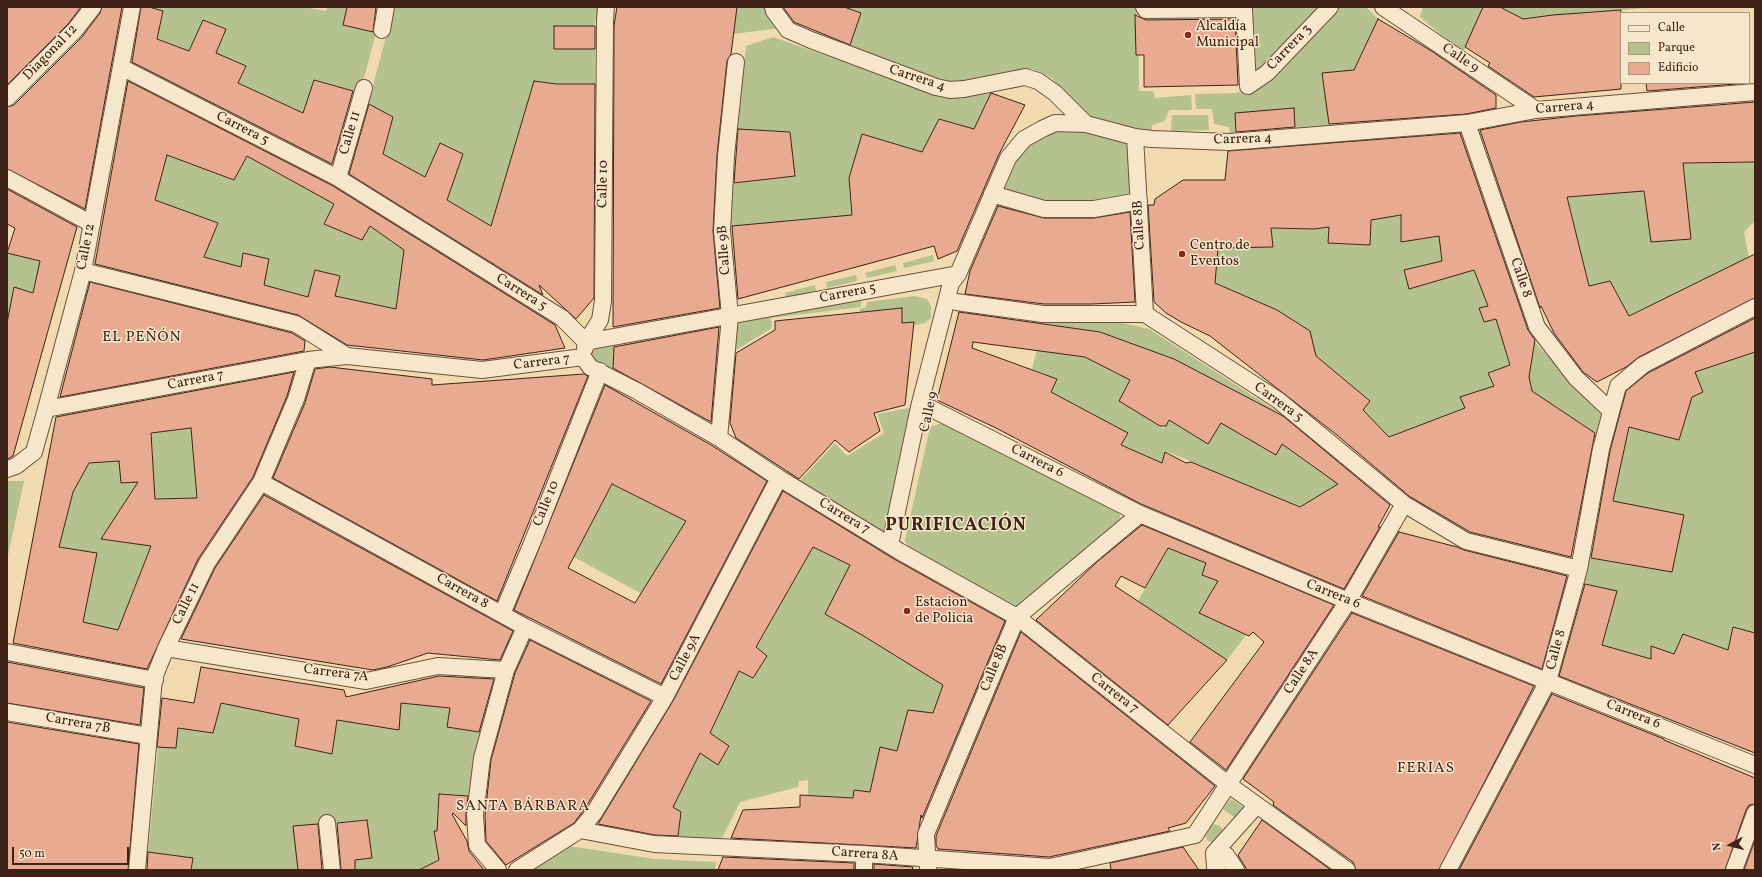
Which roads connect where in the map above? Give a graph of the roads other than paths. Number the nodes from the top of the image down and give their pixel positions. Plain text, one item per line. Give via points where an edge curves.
1 (94, 7) edge
2 (132, 7) edge
3 (386, 7) edge
4 (606, 7) edge
5 (773, 7) edge
6 (1144, 7) edge
7 (1330, 7) edge
8 (1383, 7) edge
9 (382, 30) dead end
10 (736, 62) dead end
11 (121, 67) junction
12 (364, 88) dead end
13 (1755, 92) edge
14 (7, 98) edge
15 (1536, 110) junction
16 (1467, 123) junction
17 (1086, 124) junction
18 (1135, 137) junction
19 (7, 178) edge
20 (338, 178) junction
21 (992, 194) junction
22 (1138, 201) junction
23 (92, 224) junction
24 (83, 271) junction
25 (958, 274) junction
26 (956, 302) junction
27 (1755, 307) edge
28 (1145, 314) junction
29 (730, 316) junction
30 (586, 342) junction
31 (347, 356) junction
32 (582, 357) junction
33 (308, 360) junction
34 (600, 371) junction
35 (925, 408) junction
36 (46, 409) junction
37 (1611, 411) junction
38 (719, 438) junction
39 (7, 469) edge
40 (779, 478) junction
41 (261, 482) junction
42 (1404, 504) junction
43 (1140, 514) junction
44 (895, 548) junction
45 (1579, 569) junction
46 (1348, 601) junction
47 (502, 614) junction
48 (1017, 616) junction
49 (525, 627) junction
50 (166, 648) junction
51 (7, 652) edge
52 (506, 670) junction
53 (155, 680) junction
54 (1548, 680) junction
55 (665, 697) junction
56 (7, 712) edge
57 (148, 736) junction
58 (1755, 765) edge
59 (1229, 785) junction
60 (1257, 805) junction
61 (1755, 813) edge
62 (327, 823) dead end
63 (580, 830) junction
64 (1195, 835) junction
65 (1214, 853) junction
66 (864, 862) edge
67 (928, 865) edge
68 (137, 870) edge
69 (332, 870) edge
70 (498, 870) edge
71 (517, 870) edge
72 (1217, 870) edge
73 (1236, 870) edge
74 (1347, 870) edge
75 (1448, 870) edge
76 (1734, 870) edge

1 - 14 street, Diagonal 12 via 75,30
2 - 11 street, Calle 12
3 - 9 street
4 - 30 street, Calle 10 via 603,301 600,320
5 - 17 street, Carrera 4 via 788,30 936,87 964,89 1025,77 1038,81 1055,93
6 - 7 street, Carrera 3 via 1146,10 1244,9 1248,86 1267,73
8 - 15 street, Calle 9
10 - 29 street, Calle 9B via 726,156 722,231
11 - 20 street, Carrera 5
11 - 23 street, Calle 12
12 - 20 street, Calle 11
13 - 15 street, Carrera 4
15 - 16 street, Carrera 4
16 - 18 street, Carrera 4 via 1230,142
16 - 37 street, Calle 8 via 1537,327 1576,378
17 - 18 street, Carrera 4
17 - 21 street, Calle 9 via 1056,123 1024,139 1008,158
18 - 22 street, Calle 8B
19 - 23 street
20 - 30 street, Carrera 5 via 562,318
21 - 22 street via 1044,209 1094,209
21 - 25 street, Calle 9
22 - 28 street, Calle 8B
23 - 24 street, Calle 12
24 - 31 street, Carrera 7 via 296,324
24 - 36 street, Calle 12
25 - 26 street, Calle 9 via 961,284
25 - 29 street, Carrera 5
25 - 35 street, Calle 9 via 951,283
26 - 28 street via 1043,314
26 - 35 street, Calle 9
27 - 37 street, Calle 8 via 1642,365 1618,386
28 - 42 street, Carrera 5 via 1278,400
29 - 30 street, Carrera 5
29 - 38 street, Calle 9B
30 - 32 street, Calle 10
31 - 32 street, Carrera 7 via 482,370
31 - 33 street, Carrera 7
32 - 34 street, Carrera 7 via 590,367
33 - 36 street, Carrera 7
33 - 41 street, Calle 11 via 296,399
34 - 38 street, Carrera 7
34 - 47 street, Calle 10
35 - 43 street, Carrera 6
35 - 44 street, Calle 9
36 - 39 street, Calle 12 via 34,452 16,466
37 - 45 street, Calle 8 via 1600,449
38 - 40 street, Carrera 7
40 - 44 street, Carrera 7
40 - 55 street, Calle 9A
41 - 47 street, Carrera 8
41 - 50 street, Calle 11 via 207,563
42 - 45 street, Carrera 5 via 1466,541
42 - 46 street, Calle 8A
43 - 46 street, Carrera 6
43 - 48 street, Calle 8B
44 - 48 street, Carrera 7
45 - 54 street, Calle 8
46 - 54 street, Carrera 6
46 - 59 street, Calle 8A
47 - 49 street, Carrera 8
48 - 59 street, Carrera 7
48 - 67 street, Calle 8B via 926,834
49 - 52 street
49 - 55 street, Carrera 8
50 - 52 street, Carrera 7A via 366,681 438,666
50 - 53 street, Calle 11
51 - 53 street
52 - 70 street via 482,758 475,815 477,845
53 - 57 street, Calle 11
54 - 58 street, Carrera 6
54 - 75 street, Calle 8
55 - 63 street, Calle 9A via 594,813
56 - 57 street, Carrera 7B
57 - 68 street, Calle 11
59 - 60 street, Carrera 7
59 - 64 street, Calle 8A
60 - 65 street
60 - 74 street, Carrera 7
61 - 76 street
62 - 69 street
63 - 66 street, Carrera 8A via 654,844
63 - 71 street, Calle 9A
64 - 65 street
64 - 67 street, Carrera 8A via 1050,867
65 - 72 street
65 - 73 street via 1226,855
66 - 67 street, Carrera 8A

